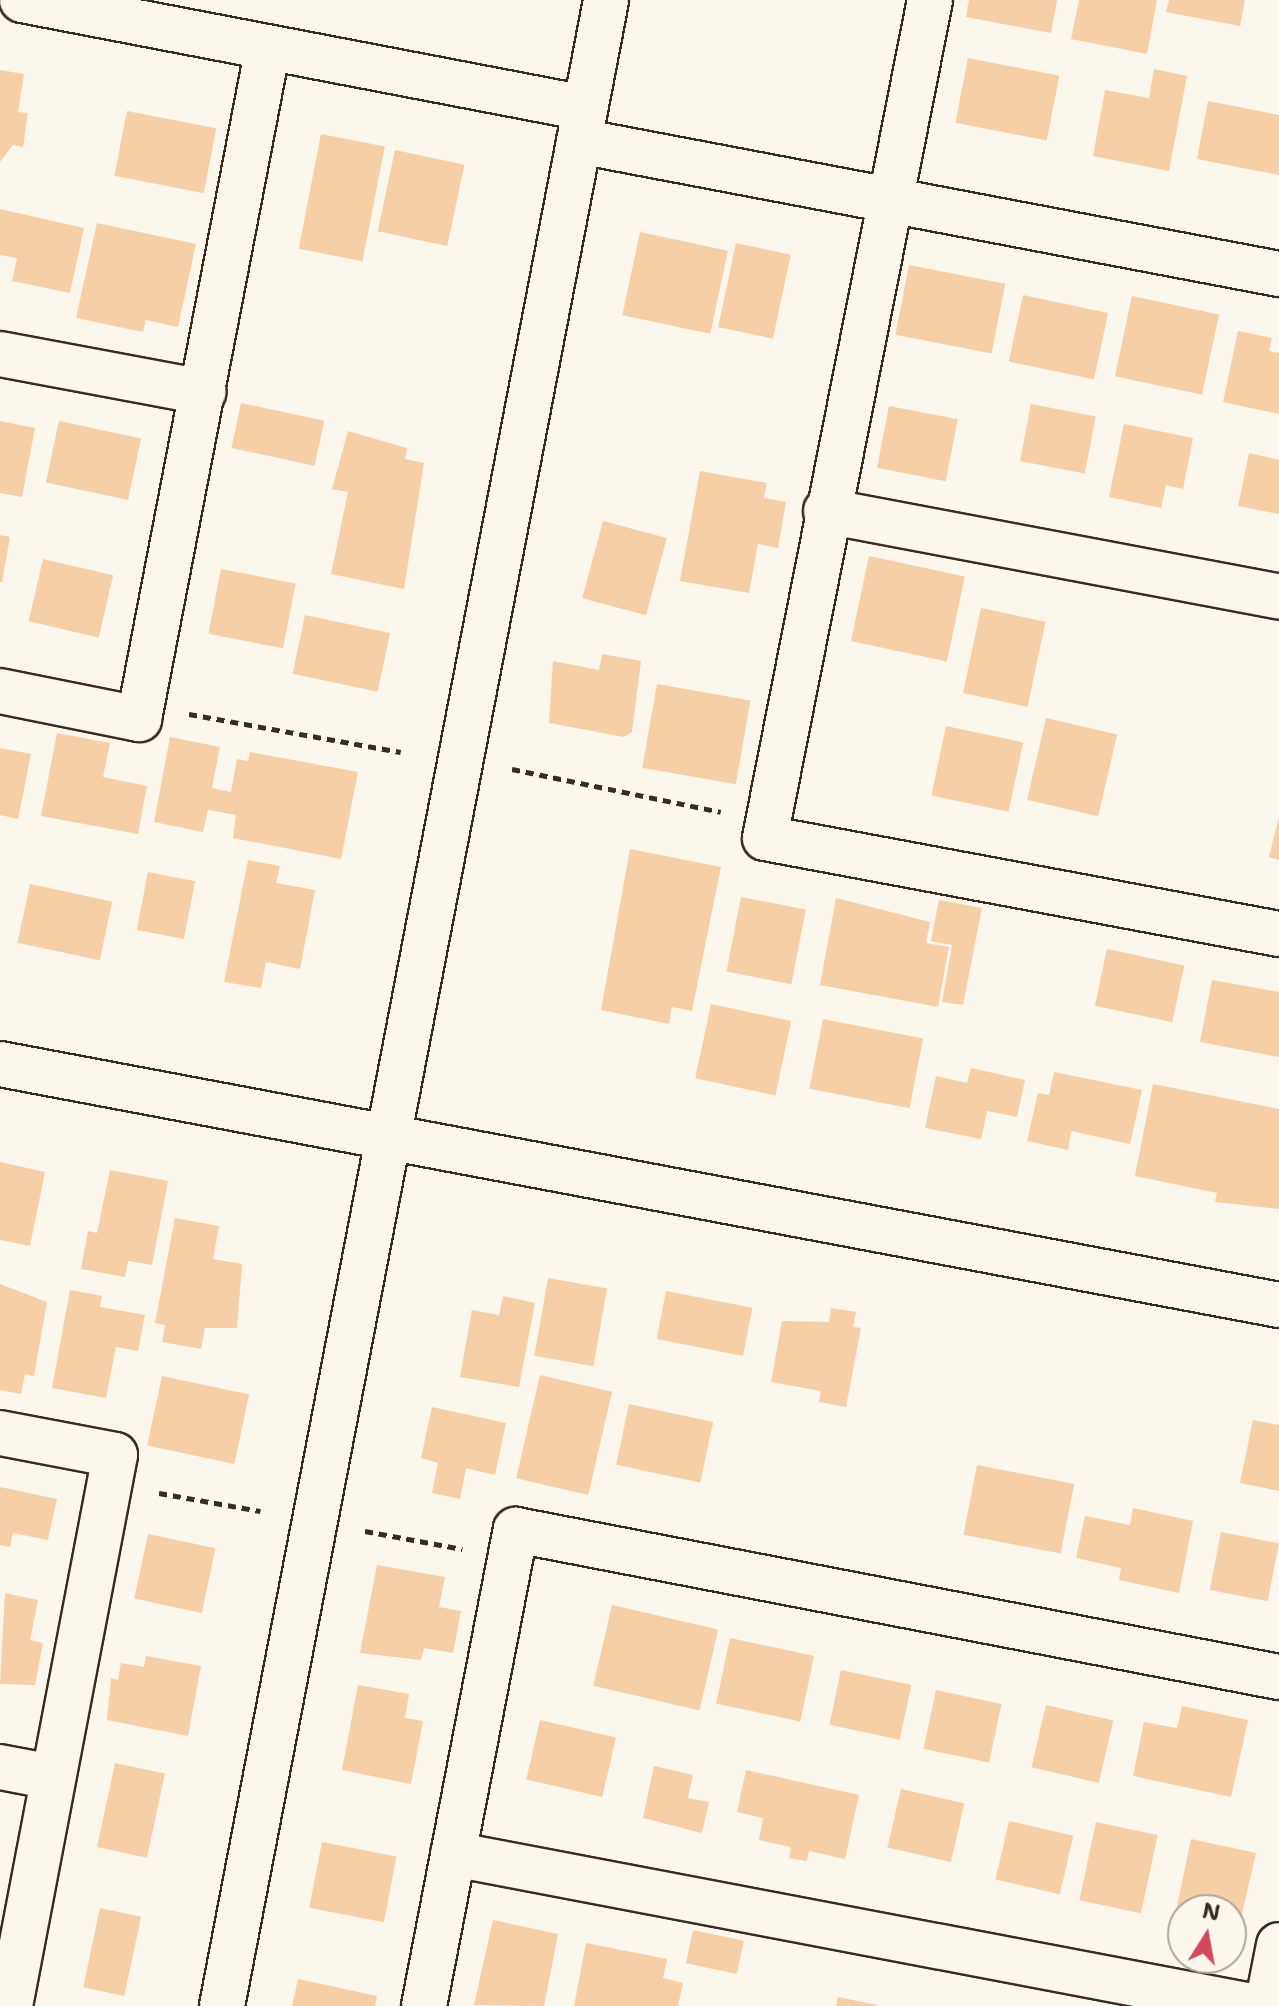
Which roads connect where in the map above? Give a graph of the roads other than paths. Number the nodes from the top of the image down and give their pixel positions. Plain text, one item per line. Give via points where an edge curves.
1 (22, 0) edge
2 (606, 0) edge
3 (930, 0) edge
4 (268, 47) junction
5 (582, 124) junction
6 (889, 200) junction
7 (1279, 274) edge
8 (0, 354) edge
9 (203, 392) junction
10 (826, 511) junction
11 (1279, 597) edge
12 (0, 691) edge
13 (1279, 934) edge
14 (0, 1064) edge
15 (387, 1139) junction
16 (1279, 1305) edge
17 (0, 1433) edge
18 (1279, 1677) edge
19 (0, 1767) edge
20 (53, 1777) junction
21 (453, 1854) junction
22 (1279, 1945) edge
23 (10, 2006) edge
24 (222, 2006) edge
25 (424, 2006) edge
26 (1251, 2006) edge
27 (1267, 2006) edge

1 - 4 street
2 - 5 street
3 - 6 street
4 - 5 street
4 - 9 street
5 - 6 street
5 - 15 street
6 - 7 street
6 - 10 street
8 - 9 street
9 - 12 street via 139,719
10 - 11 street
10 - 13 street via 765,838
14 - 15 street
15 - 16 street
15 - 24 street
17 - 20 street via 115,1455
18 - 21 street via 516,1530
19 - 20 street
20 - 23 street
21 - 25 street
21 - 26 street
22 - 27 street

